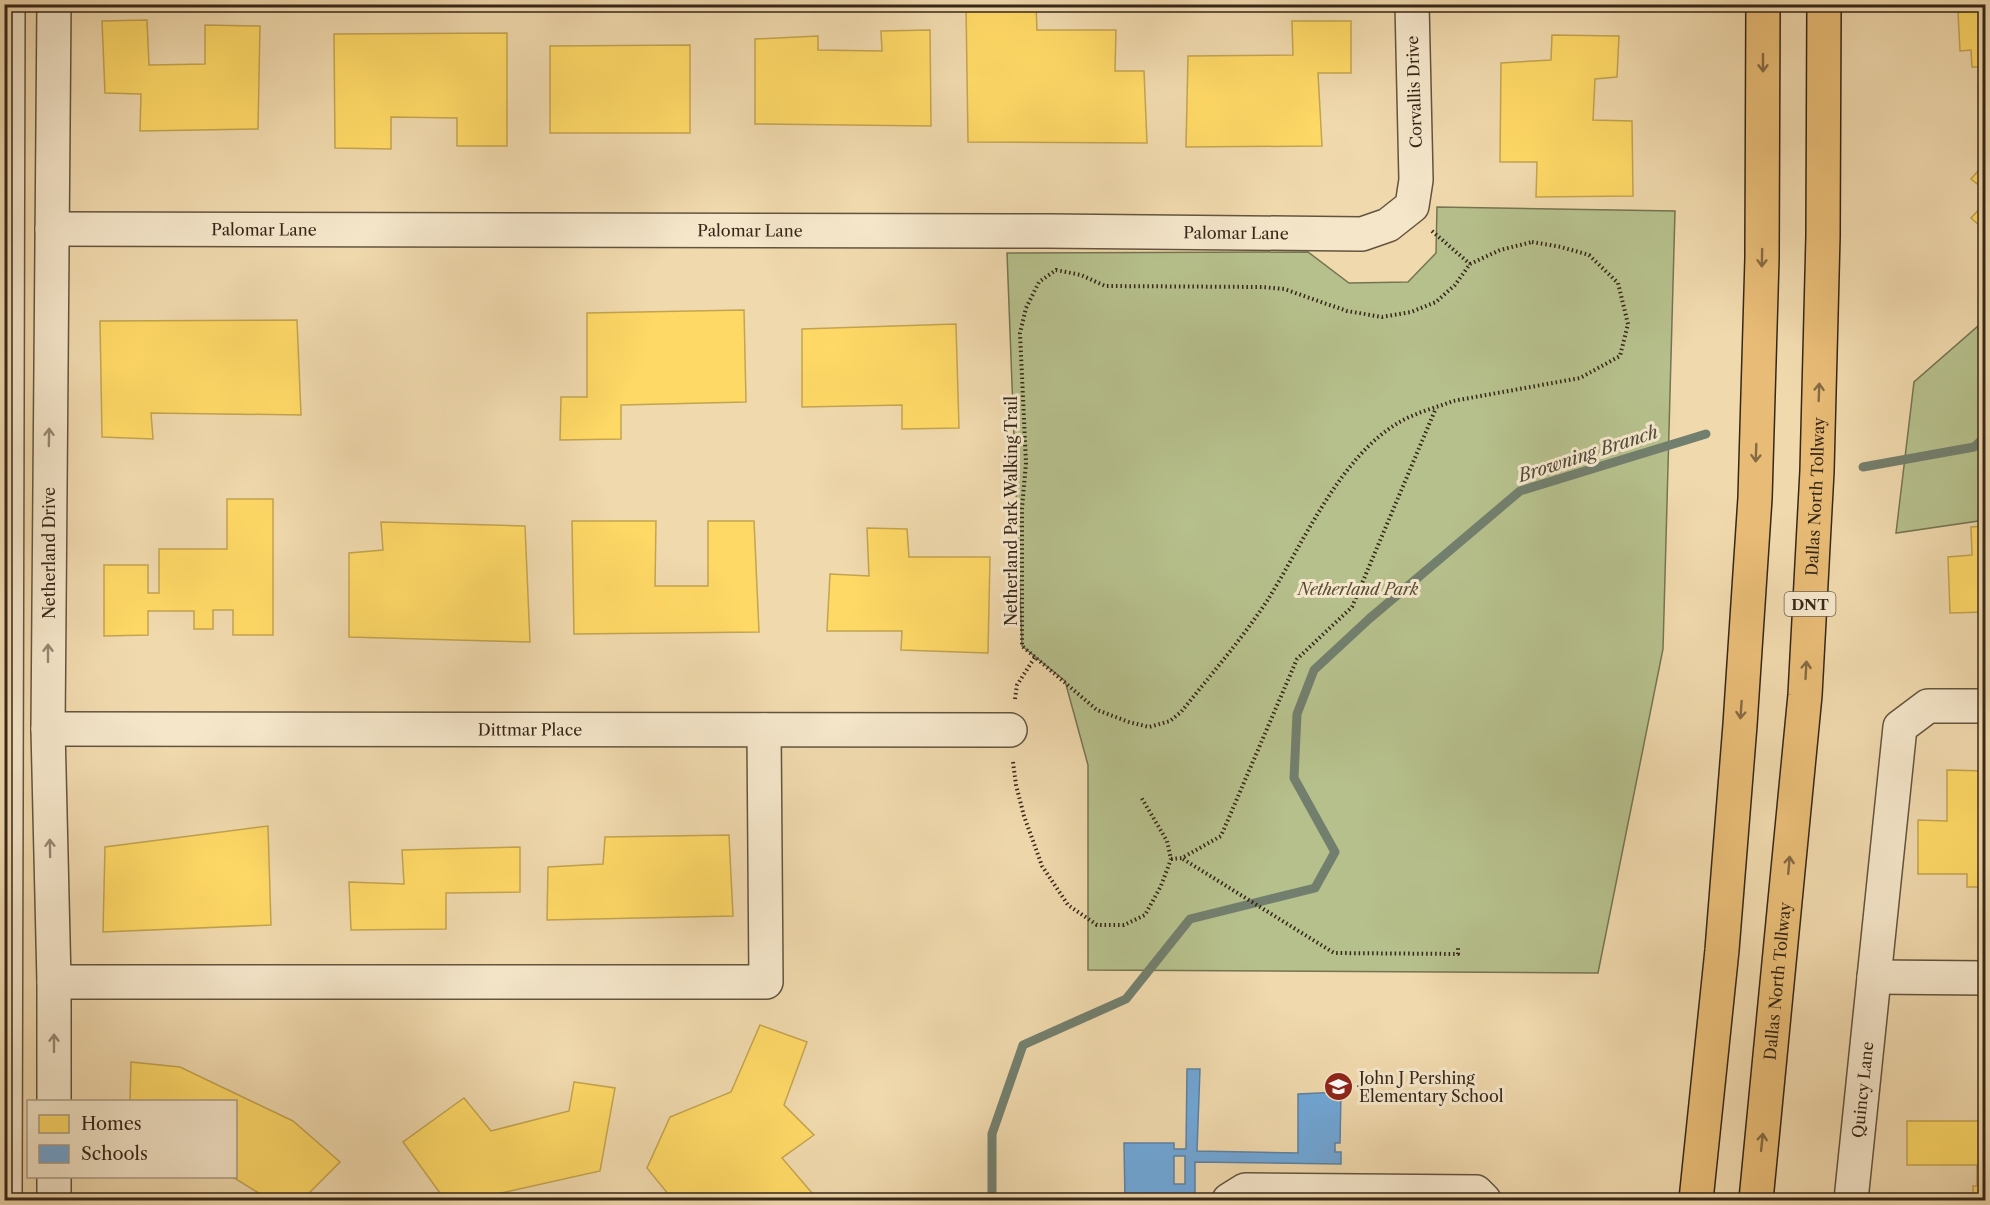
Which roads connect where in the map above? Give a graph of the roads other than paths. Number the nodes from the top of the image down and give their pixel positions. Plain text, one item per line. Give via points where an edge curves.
1 (8, 4) edge
2 (54, 4) edge
3 (1412, 4) edge
4 (1763, 4) edge
5 (1824, 4) edge
6 (6, 93) edge
7 (54, 94) junction
8 (1416, 180) joint
9 (52, 229) junction
10 (5, 476) edge
11 (49, 476) junction
12 (1986, 706) edge
13 (48, 729) junction
14 (764, 730) junction
15 (1010, 730) road end
16 (5, 884) edge
17 (50, 884) junction
18 (1874, 977) junction
19 (1986, 978) edge
20 (54, 982) junction
21 (54, 1100) edge
22 (54, 1178) edge
23 (5, 1200) edge
24 (54, 1200) edge
25 (1229, 1200) edge
26 (1484, 1200) edge
27 (1696, 1200) edge
28 (1756, 1200) edge
29 (1851, 1200) edge

1 - 6 street
2 - 7 street, Netherland Drive
3 - 8 street, Corvallis Drive
4 -> 27 highway via 1762,258 1755,498 1722,950
28 -> 5 highway, Dallas North Tollway / DNT via 1805,695 1823,260
6 - 7 street
6 - 10 street
7 - 9 street, Netherland Drive
8 - 9 street, Palomar Lane via 1412,206 1388,225 1362,234
11 -> 9 street, Netherland Drive
10 - 11 street
10 - 16 street
13 -> 11 street, Netherland Drive
12 - 18 street, Quincy Lane via 1928,706 1900,727
13 - 14 street, Dittmar Place
17 -> 13 street, Netherland Drive
14 - 15 street, Dittmar Place
14 - 20 street via 766,982
16 - 17 street
16 - 23 street
17 - 20 street, Netherland Drive
18 - 19 street
18 - 29 street, Quincy Lane
21 -> 20 street, Netherland Drive
22 - 24 street
25 - 26 street via 1245,1190 1476,1192

